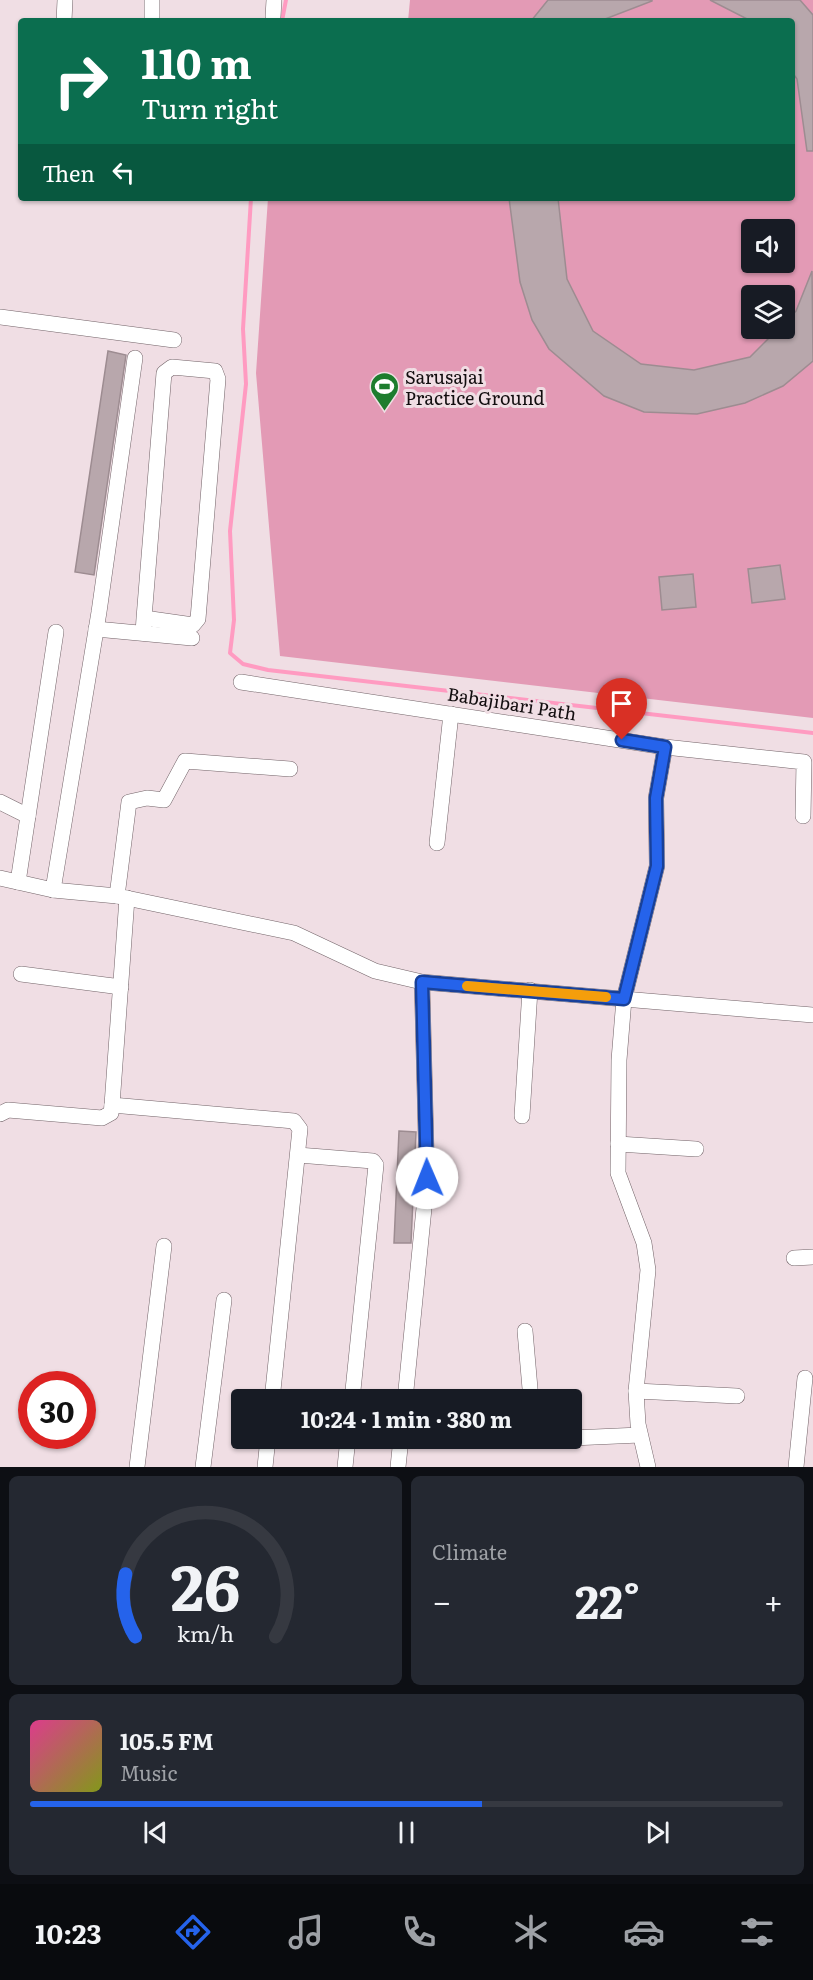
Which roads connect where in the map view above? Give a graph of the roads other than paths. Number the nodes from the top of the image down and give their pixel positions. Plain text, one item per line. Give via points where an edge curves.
1 (65, 0) edge
2 (152, 0) edge
3 (274, 0) edge
4 (64, 18) edge
5 (153, 18) edge
6 (273, 18) dead end
7 (0, 316) edge
8 (174, 340) dead end
9 (135, 358) dead end
10 (144, 626) junction
11 (96, 629) junction
12 (56, 632) dead end
13 (192, 638) dead end
14 (240, 682) dead end
15 (451, 714) junction
16 (665, 747) junction
17 (809, 762) edge
18 (290, 769) dead end
19 (0, 802) edge
20 (28, 816) junction
21 (803, 816) dead end
22 (437, 843) dead end
23 (0, 878) edge
24 (18, 882) junction
25 (53, 890) junction
26 (122, 897) junction
27 (21, 974) dead end
28 (422, 982) junction
29 (120, 987) junction
30 (530, 990) junction
31 (624, 999) junction
32 (813, 1015) edge
33 (112, 1105) junction
34 (0, 1114) edge
35 (522, 1116) dead end
36 (618, 1144) junction
37 (696, 1149) dead end
38 (298, 1155) junction
39 (164, 1246) dead end
40 (813, 1257) edge
41 (794, 1258) dead end
42 (224, 1300) dead end
43 (525, 1332) dead end
44 (805, 1378) dead end
45 (273, 1389) edge
46 (353, 1389) edge
47 (406, 1389) edge
48 (530, 1389) edge
49 (636, 1391) junction
50 (737, 1396) dead end
51 (640, 1435) junction
52 (582, 1438) edge
53 (267, 1449) edge
54 (347, 1449) edge
55 (400, 1449) edge
56 (137, 1467) edge
57 (203, 1467) edge
58 (265, 1467) edge
59 (345, 1467) edge
60 (398, 1467) edge
61 (648, 1467) edge
62 (796, 1467) edge

1 - 4 street
2 - 5 street
3 - 6 street
7 - 8 street
9 - 11 street
10 - 10 street via 164,373 172,367 215,371 218,379 198,619 193,625
10 - 11 street
10 - 13 street
11 - 25 street
12 - 20 street
14 - 15 street, Babajibari Path
15 - 16 street, Babajibari Path
15 - 22 street
16 - 17 street, Babajibari Path
16 - 31 street via 656,798 657,866
17 - 21 street
18 - 26 street via 185,761 164,800 129,802
19 - 20 street
20 - 24 street
23 - 24 street
24 - 25 street
25 - 26 street
26 - 28 street via 294,933 375,972
26 - 29 street
27 - 29 street
28 - 30 street
28 - 47 street via 427,1178
29 - 33 street
30 - 31 street
30 - 35 street
31 - 32 street
31 - 36 street
33 - 34 street via 111,1113 102,1118 8,1110
33 - 38 street via 294,1121 300,1129
36 - 37 street
36 - 49 street via 621,1187 644,1243 648,1270
38 - 45 street
38 - 46 street via 376,1164
39 - 56 street
40 - 41 street
42 - 57 street
43 - 48 street
44 - 62 street
49 - 50 street
49 - 51 street
51 - 52 street
51 - 61 street
53 - 58 street
54 - 59 street
55 - 60 street

